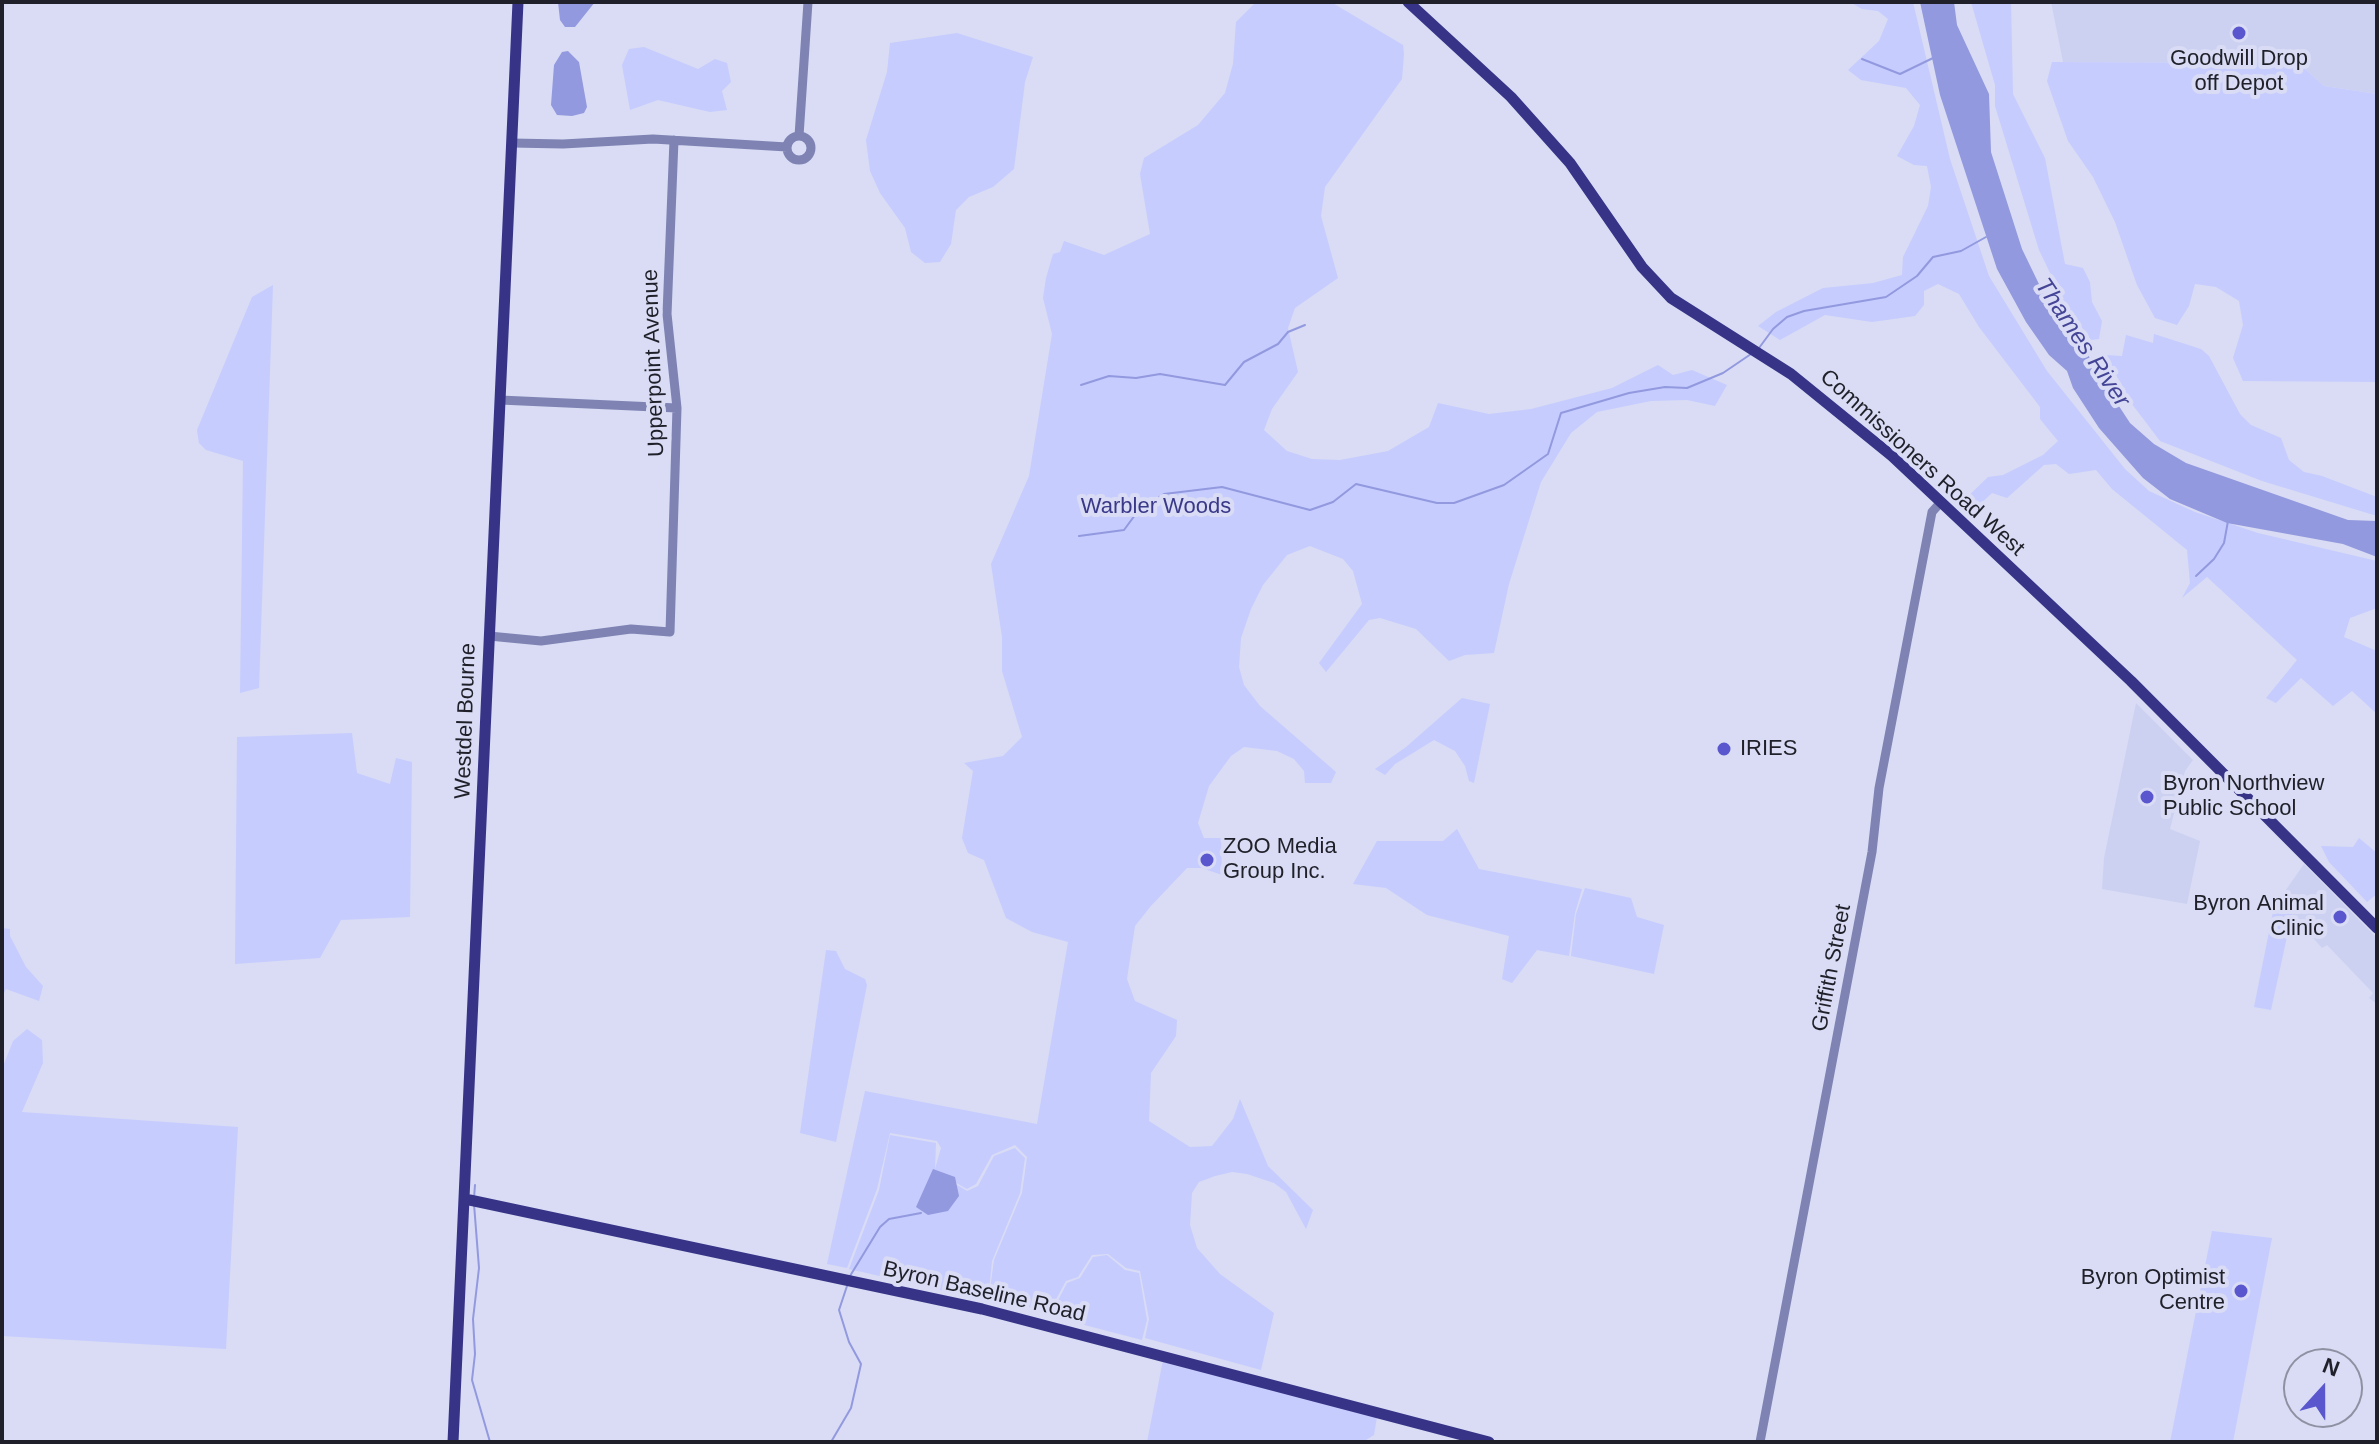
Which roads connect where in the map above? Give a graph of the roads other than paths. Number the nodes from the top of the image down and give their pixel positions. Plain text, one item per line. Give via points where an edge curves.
1 (518, 2) edge
2 (808, 2) edge
3 (1408, 2) edge
4 (799, 136) junction
5 (674, 140) junction
6 (512, 143) junction
7 (787, 147) junction
8 (500, 400) junction
9 (677, 408) junction
10 (1941, 502) junction
11 (489, 636) junction
12 (2377, 928) edge
13 (465, 1199) junction
14 (453, 1442) edge
15 (1489, 1442) edge
16 (1760, 1442) edge

1 - 6 main road, Westdel Bourne
2 - 4 street
3 - 10 main road, Commissioners Road West via 1511,97 1570,163 1642,267 1671,298 1791,374
4 - 7 street
4 - 7 street via 810,143 808,156 796,159
5 - 6 street
5 - 7 street
5 - 9 street, Upperpoint Avenue via 667,314
6 - 8 main road, Westdel Bourne
8 - 9 street
8 - 11 main road, Westdel Bourne
9 - 11 street, Upperpoint Avenue via 670,632 631,629 541,641
10 - 12 main road, Commissioners Road West via 2131,681
10 - 16 street, Griffith Street via 1932,512
11 - 13 main road, Westdel Bourne
13 - 14 main road, Westdel Bourne
13 - 15 main road, Byron Baseline Road via 982,1309

